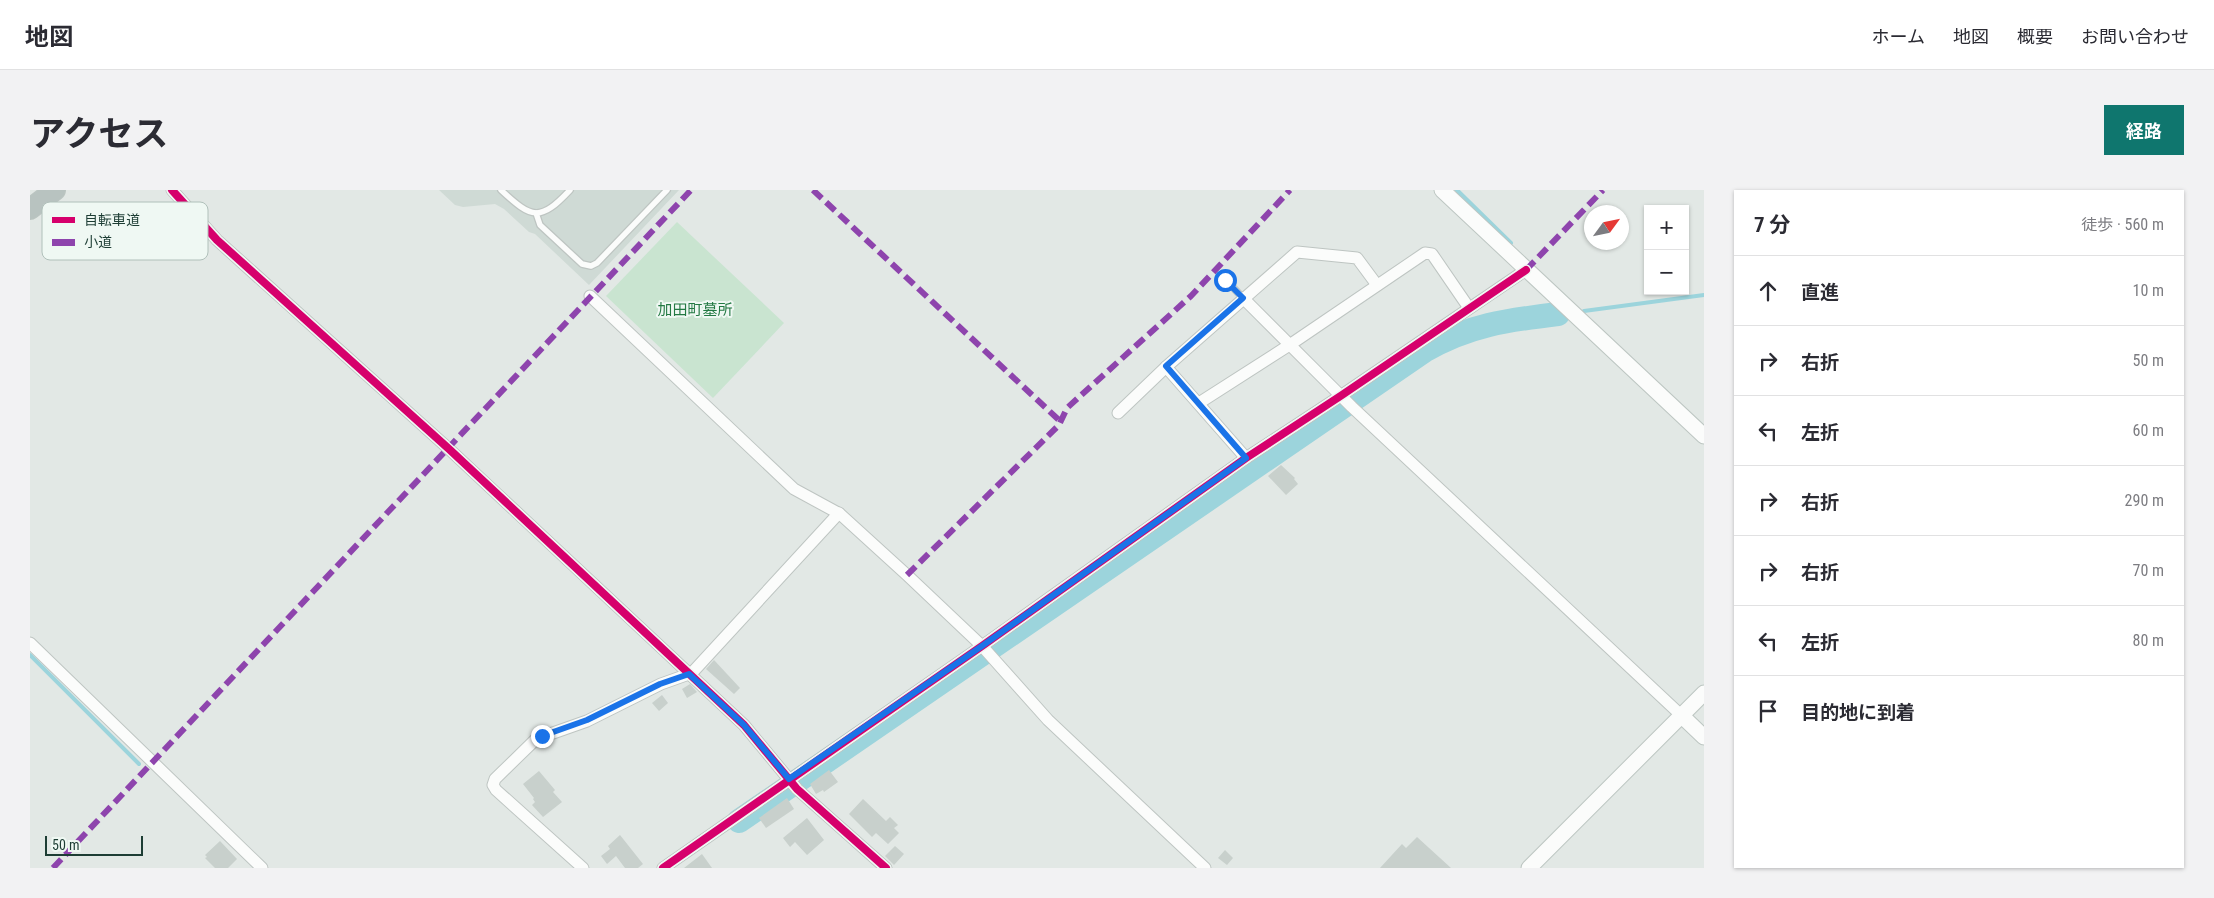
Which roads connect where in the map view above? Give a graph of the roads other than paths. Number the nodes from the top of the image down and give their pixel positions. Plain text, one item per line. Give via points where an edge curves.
1 (55, 190) edge
2 (172, 190) edge
3 (501, 190) edge
4 (570, 190) edge
5 (667, 190) edge
6 (1442, 190) edge
7 (183, 202) edge
8 (30, 209) edge
9 (536, 213) junction
10 (208, 229) edge
11 (1526, 270) junction
12 (1225, 280) dead end
13 (1377, 285) junction
14 (590, 296) dead end
15 (1243, 298) junction
16 (1469, 308) junction
17 (1291, 344) junction
18 (1166, 366) junction
19 (1347, 400) junction
20 (1199, 403) junction
21 (1118, 413) dead end
22 (1704, 436) edge
23 (1246, 458) junction
24 (839, 513) junction
25 (30, 643) edge
26 (986, 650) junction
27 (690, 674) junction
28 (1704, 693) edge
29 (1682, 716) junction
30 (1704, 737) edge
31 (792, 783) junction
32 (262, 868) edge
33 (583, 868) edge
34 (663, 868) edge
35 (886, 868) edge
36 (1205, 868) edge
37 (1529, 868) edge

1 - 8 highway
2 - 7 street
3 - 9 lane via 521,209
4 - 9 lane via 545,213
5 - 9 lane via 591,266 582,264 540,225
6 - 11 street
10 - 27 street
11 - 16 street
11 - 22 street
12 - 15 lane
13 - 15 street via 1357,258 1297,252
13 - 16 street via 1425,253 1432,254
13 - 17 street
14 - 24 street via 794,489
15 - 17 street
15 - 18 street
16 - 19 street
17 - 19 street
17 - 20 street
18 - 20 street
18 - 21 street
19 - 23 street
19 - 29 street
20 - 23 street
23 - 26 street
24 - 26 street
24 - 27 street
25 - 32 street
26 - 31 street
26 - 36 street via 1048,720
27 - 31 street via 744,725
27 - 33 street via 536,739 494,779 496,790
28 - 29 street
29 - 30 street
29 - 37 street
31 - 34 street
31 - 35 street

